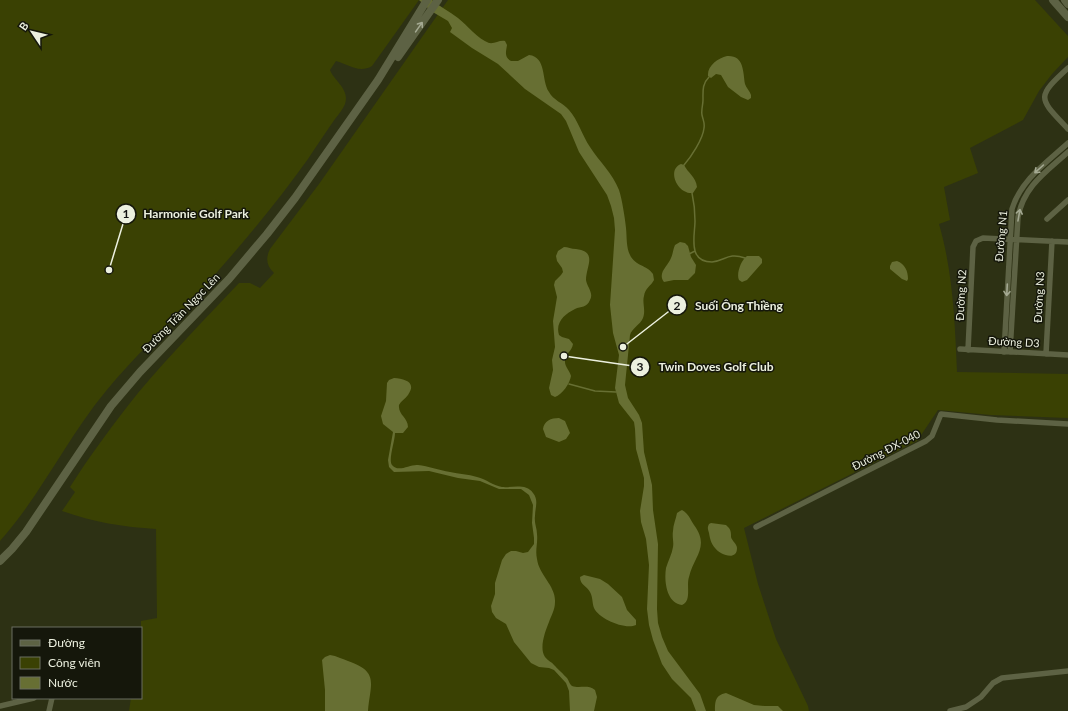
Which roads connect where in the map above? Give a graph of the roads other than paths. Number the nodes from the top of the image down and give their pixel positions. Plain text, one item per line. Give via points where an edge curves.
1 (1053, 0) edge
2 (1065, 0) edge
3 (437, 1) edge
4 (1068, 4) edge
5 (426, 6) edge
6 (1068, 17) edge
7 (1068, 68) edge
8 (1068, 129) edge
9 (1068, 143) edge
10 (1068, 152) edge
11 (1068, 200) edge
12 (1047, 220) dead end
13 (1010, 239) junction
14 (1017, 239) junction
15 (1052, 241) junction
16 (1068, 242) edge
17 (960, 349) dead end
18 (968, 350) junction
19 (1004, 352) junction
20 (1010, 352) junction
21 (1046, 354) junction
22 (1068, 355) edge
23 (1068, 424) edge
24 (756, 527) dead end
25 (0, 561) edge
26 (1068, 671) edge
27 (30, 699) edge
28 (52, 699) edge
29 (0, 706) edge
30 (49, 711) edge
31 (950, 711) edge

1 - 6 street
2 - 4 street
3 - 5 street, Đường Trần Ngọc Lên
5 - 25 street, Đường Trần Ngọc Lên via 378,80 267,234 111,406 26,532
7 - 8 street via 1050,85 1045,96 1047,106
9 -> 13 street, Đường N1 via 1031,176 1020,191 1011,216
14 -> 10 street, Đường N1 via 1018,217 1026,194 1036,181
11 - 12 street
13 - 14 street
13 - 18 street, Đường N2 via 983,238 976,241 973,247
13 -> 19 street, Đường N1
14 - 15 street
14 - 20 street, Đường N1
15 - 16 street
15 - 21 street, Đường N3
17 - 18 street, Đường D3
18 - 19 street, Đường D3
19 - 20 street, Đường D3
20 - 21 street, Đường D3
21 - 22 street, Đường D3
23 - 24 street, Đường ĐX-040 via 941,414 932,436 926,441
26 - 31 street via 1002,678 966,707
27 - 29 street
28 - 30 street

